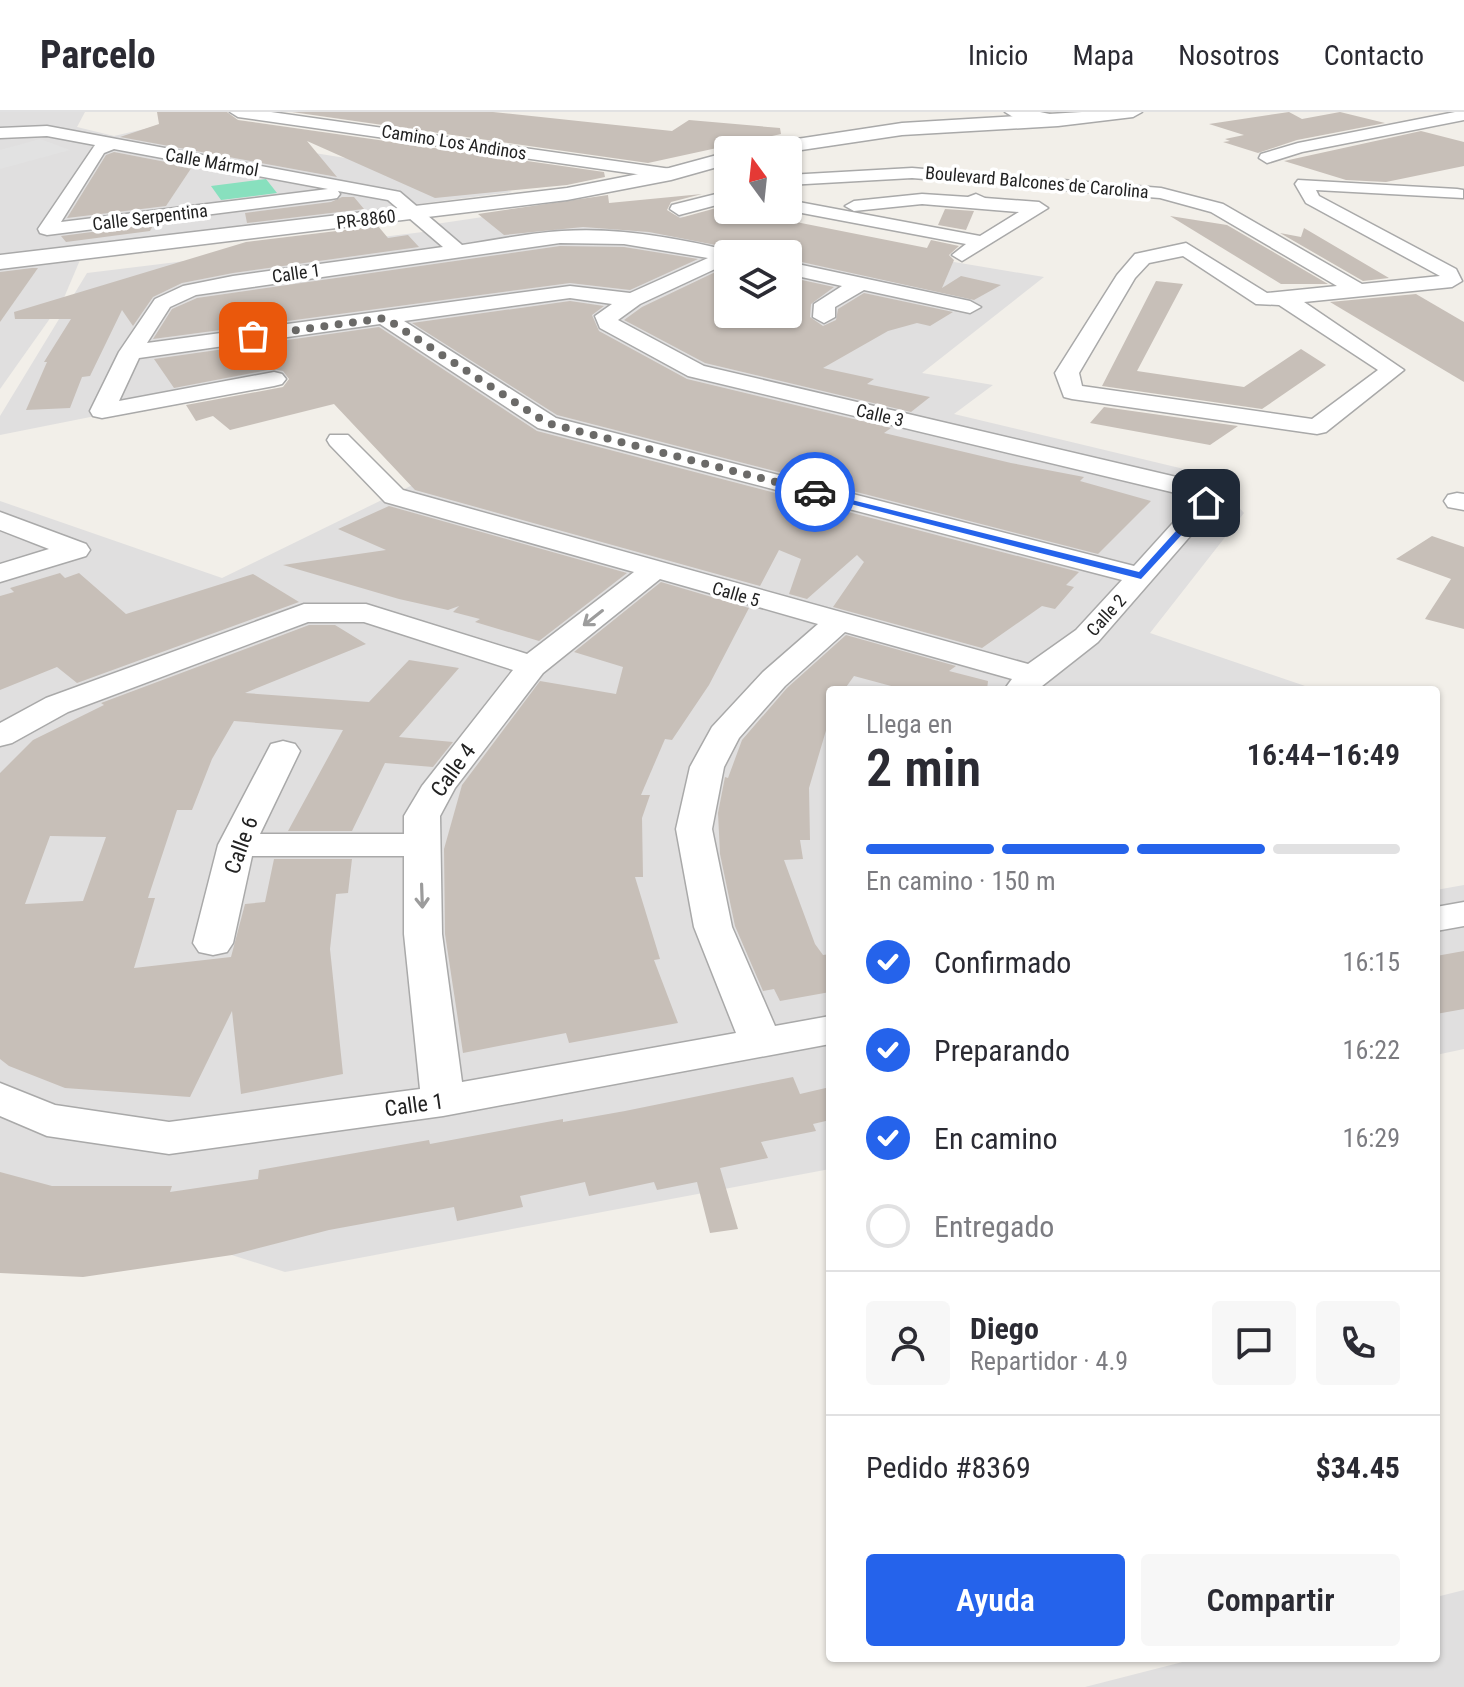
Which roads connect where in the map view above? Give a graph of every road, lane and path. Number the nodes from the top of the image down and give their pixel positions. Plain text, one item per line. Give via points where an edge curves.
1 (61, 112) edge
2 (238, 112) edge
3 (1013, 112) edge
4 (1133, 112) edge
5 (1464, 115) edge
6 (1065, 116) edge
7 (0, 133) edge
8 (46, 142) junction
9 (113, 143) junction
10 (802, 144) edge
11 (1267, 158) dead end
12 (209, 162) junction
13 (714, 162) edge
14 (696, 167) junction
15 (714, 172) edge
16 (671, 174) junction
17 (981, 177) junction
18 (802, 179) edge
19 (361, 188) junction
20 (1457, 194) dead end
21 (201, 196) junction
22 (714, 200) edge
23 (975, 203) junction
24 (802, 208) edge
25 (679, 209) dead end
26 (811, 210) junction
27 (417, 213) junction
28 (983, 242) junction
29 (458, 251) junction
30 (714, 253) edge
31 (956, 259) dead end
32 (0, 262) edge
33 (714, 262) edge
34 (802, 271) edge
35 (860, 284) junction
36 (1458, 285) edge
37 (1358, 290) junction
38 (1283, 298) junction
39 (633, 300) junction
40 (970, 307) dead end
41 (824, 317) dead end
42 (385, 318) junction
43 (130, 352) junction
44 (274, 379) dead end
45 (339, 440) dead end
46 (1197, 494) joint
47 (0, 520) edge
48 (654, 570) junction
49 (0, 573) edge
50 (1141, 576) junction
51 (837, 623) junction
52 (532, 666) junction
53 (1027, 683) edge
54 (0, 736) edge
55 (283, 751) dead end
56 (236, 845) junction
57 (421, 845) junction
58 (1464, 914) edge
59 (1440, 918) edge
60 (213, 943) dead end
61 (826, 1031) edge
62 (761, 1043) junction
63 (0, 1098) edge
64 (443, 1101) junction

1 - 8 street
2 - 16 street, Camino Los Andinos
3 - 6 street
4 - 6 street
5 - 11 street
6 - 10 street via 902,129
7 - 8 street, Calle Mármol
8 - 9 street, Calle Mármol
9 - 12 street, Calle Mármol
9 - 21 street, Calle Serpentina via 98,150 47,229
12 - 19 street, Calle Mármol
12 - 21 street
13 - 14 street, PR-8860 / PR-8860
14 - 15 street
14 - 16 street, PR-8860 / PR-8860
16 - 27 street, PR-8860 / PR-8860
17 - 18 street, Boulevard Balcones de Carolina via 882,173
17 - 23 street
17 - 37 street, Boulevard Balcones de Carolina via 1136,188 1194,200 1248,223
19 - 21 street, Calle Serpentina
19 - 27 street, Calle Mármol via 394,196
20 - 36 street via 1296,181 1312,199 1449,273
22 - 25 street
23 - 26 street via 922,199
23 - 28 street via 1039,208
24 - 26 street
26 - 28 street
27 - 29 street, Calle Mármol
27 - 32 street, PR-8860 / PR-8860
28 - 31 street
29 - 30 street, Calle 1 via 606,235
29 - 43 street, Calle 1 via 190,290 162,303
33 - 39 street
34 - 35 street
35 - 40 street
35 - 41 street via 825,304
36 - 37 street
37 - 38 street
38 - 38 street via 1393,370 1317,427 1072,392 1067,373 1142,258 1186,249 1263,300
39 - 42 street via 570,292
39 - 46 street, Calle 3 via 606,316 608,323 696,371
42 - 43 street
42 - 50 street via 547,423
43 - 44 street, Calle 1 via 102,411
45 - 48 street, Calle 5 via 394,496
46 - 50 street, Calle 2 via 1206,503
47 - 49 street via 76,550
48 - 51 street, Calle 5
48 -> 52 street, Calle 4
50 - 53 street, Calle 2 via 1087,636
51 - 53 street, Calle 5
51 - 62 street via 774,679 724,734 707,767 694,829 713,927
52 - 54 street via 366,613 304,613 57,705
52 - 57 street, Calle 4 via 439,786 422,816
55 - 56 street, Calle 6
56 - 57 street
56 - 60 street, Calle 6
57 -> 64 street, Calle 4 via 423,934
58 - 59 street
61 - 62 street, Calle 1
62 - 64 street, Calle 1
63 - 64 street, Calle 1 via 47,1120 169,1138

